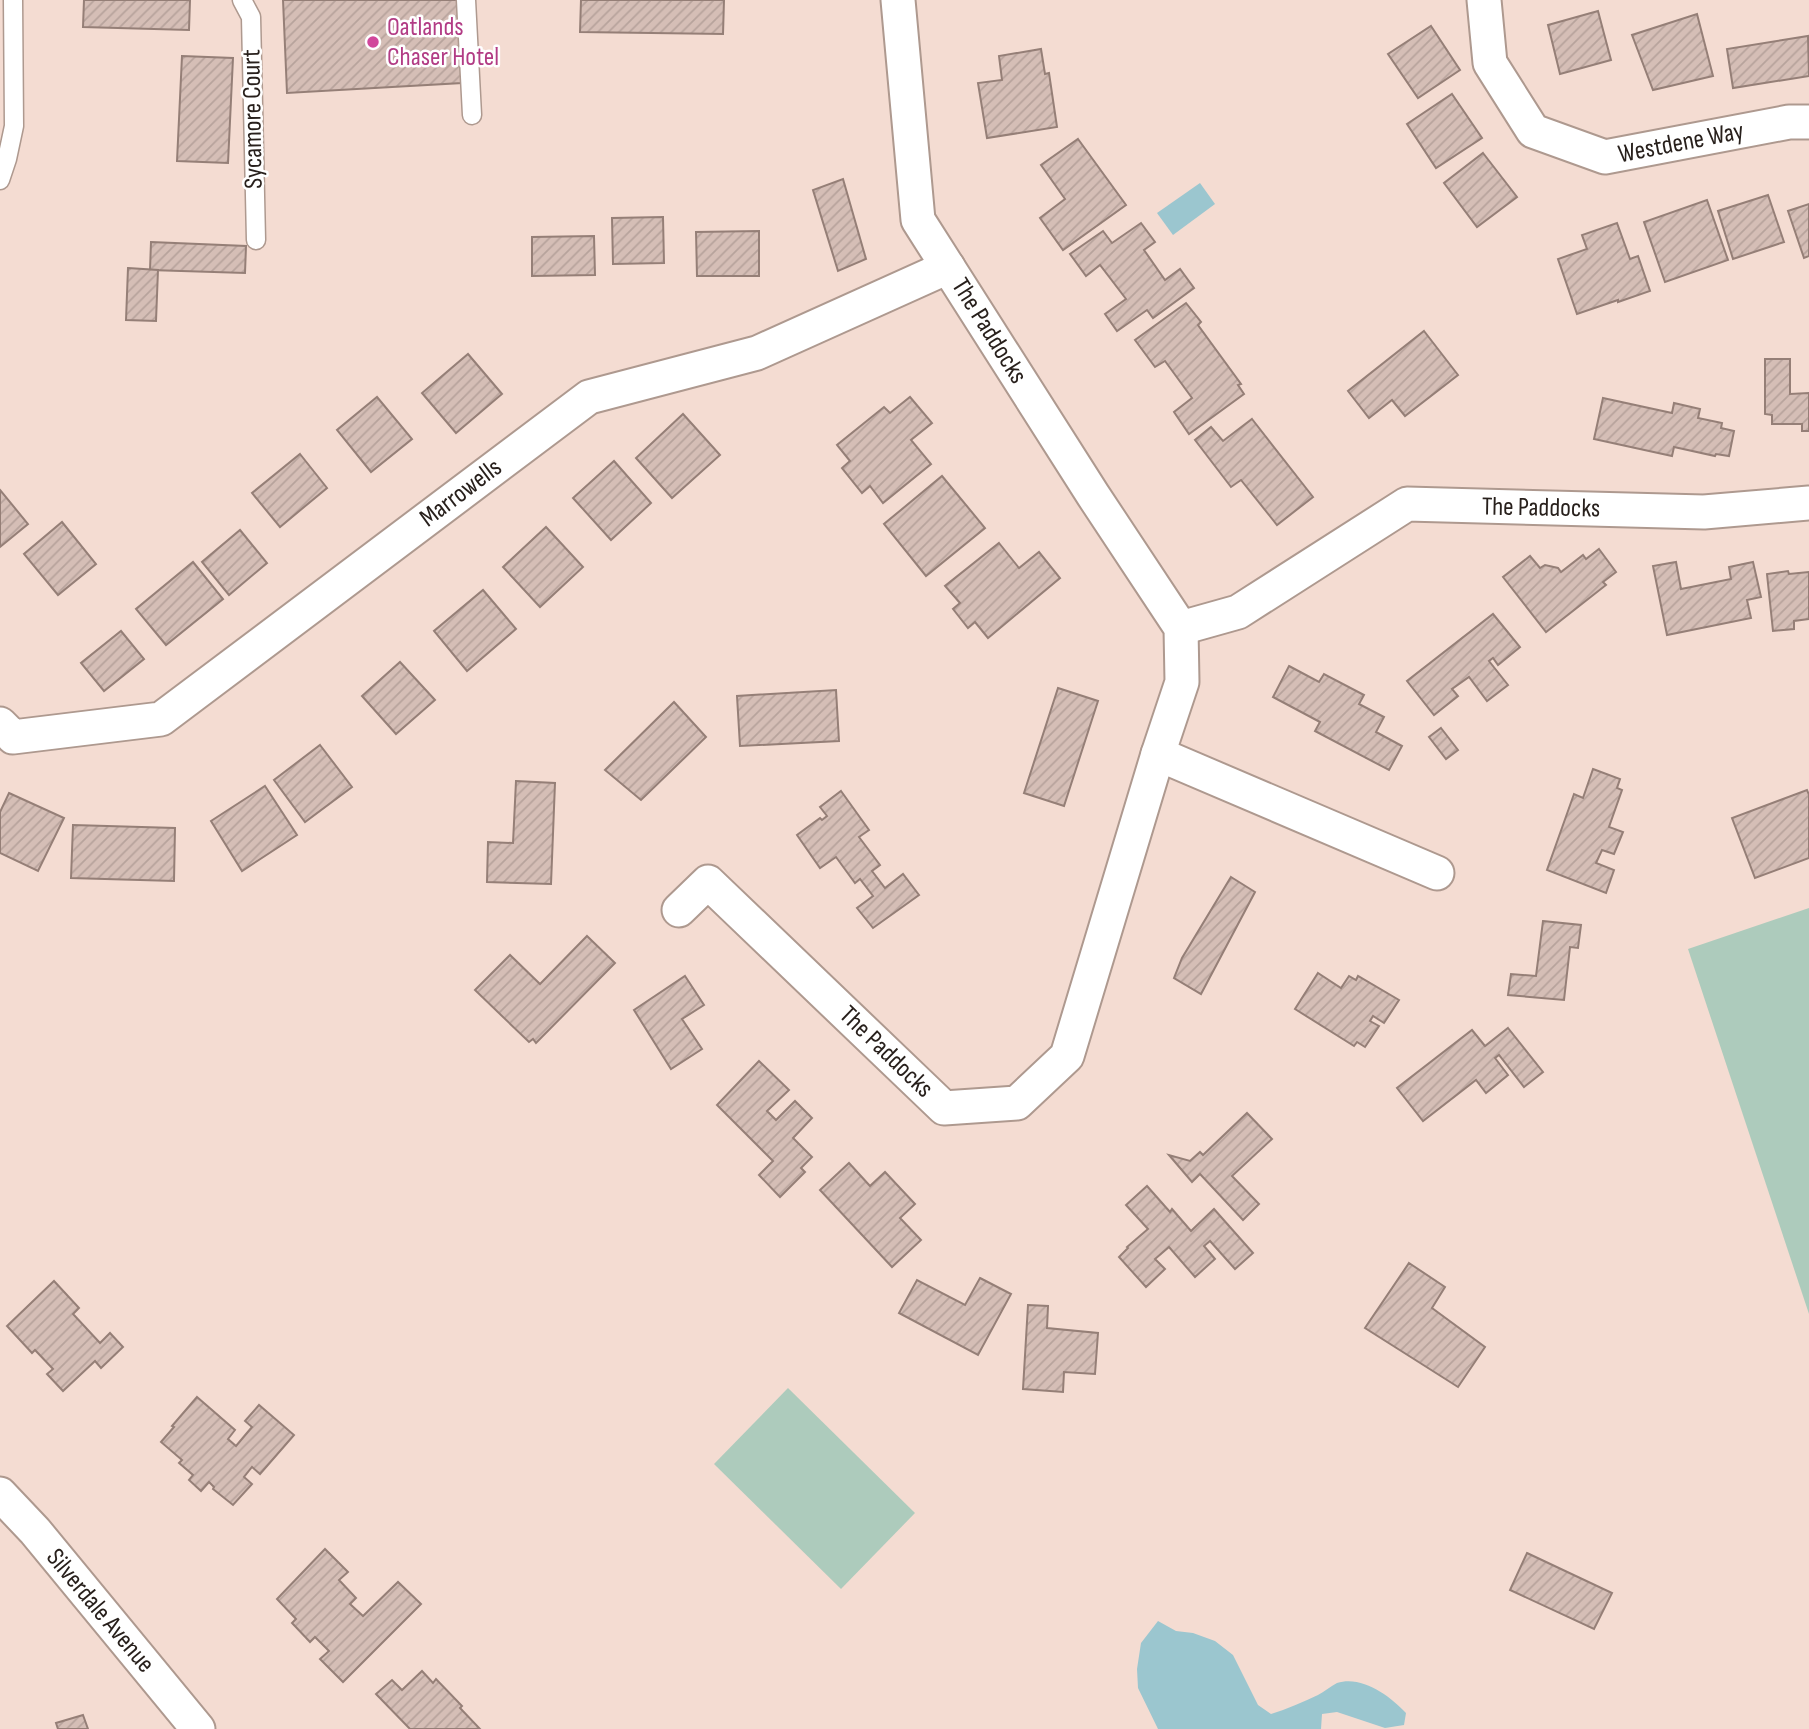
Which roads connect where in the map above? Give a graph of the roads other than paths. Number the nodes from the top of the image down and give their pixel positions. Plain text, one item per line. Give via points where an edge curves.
1 (13, 0) edge
2 (242, 0) edge
3 (466, 0) edge
4 (898, 0) edge
5 (1484, 0) edge
6 (472, 115) dead end
7 (1809, 122) edge
8 (0, 180) edge
9 (256, 240) dead end
10 (948, 267) junction
11 (1809, 503) edge
12 (1181, 628) junction
13 (0, 724) edge
14 (1158, 754) junction
15 (1437, 873) dead end
16 (679, 910) dead end
17 (0, 1494) edge
18 (198, 1729) edge

1 - 8 lane via 14,127
2 - 9 lane, Sycamore Court via 251,17
3 - 6 lane
4 - 10 street, The Paddocks via 918,220
5 - 7 street, Westdene Way via 1490,63 1533,131 1605,157
10 - 12 street, The Paddocks
10 - 13 street, Marrowells via 757,353 589,397 161,719 13,737
11 - 12 street, The Paddocks via 1704,512 1407,504 1238,612
12 - 14 street, The Paddocks via 1182,682
14 - 15 street
14 - 16 street, The Paddocks via 1066,1056 1017,1103 944,1108 708,882
17 - 18 street, Silverdale Avenue

